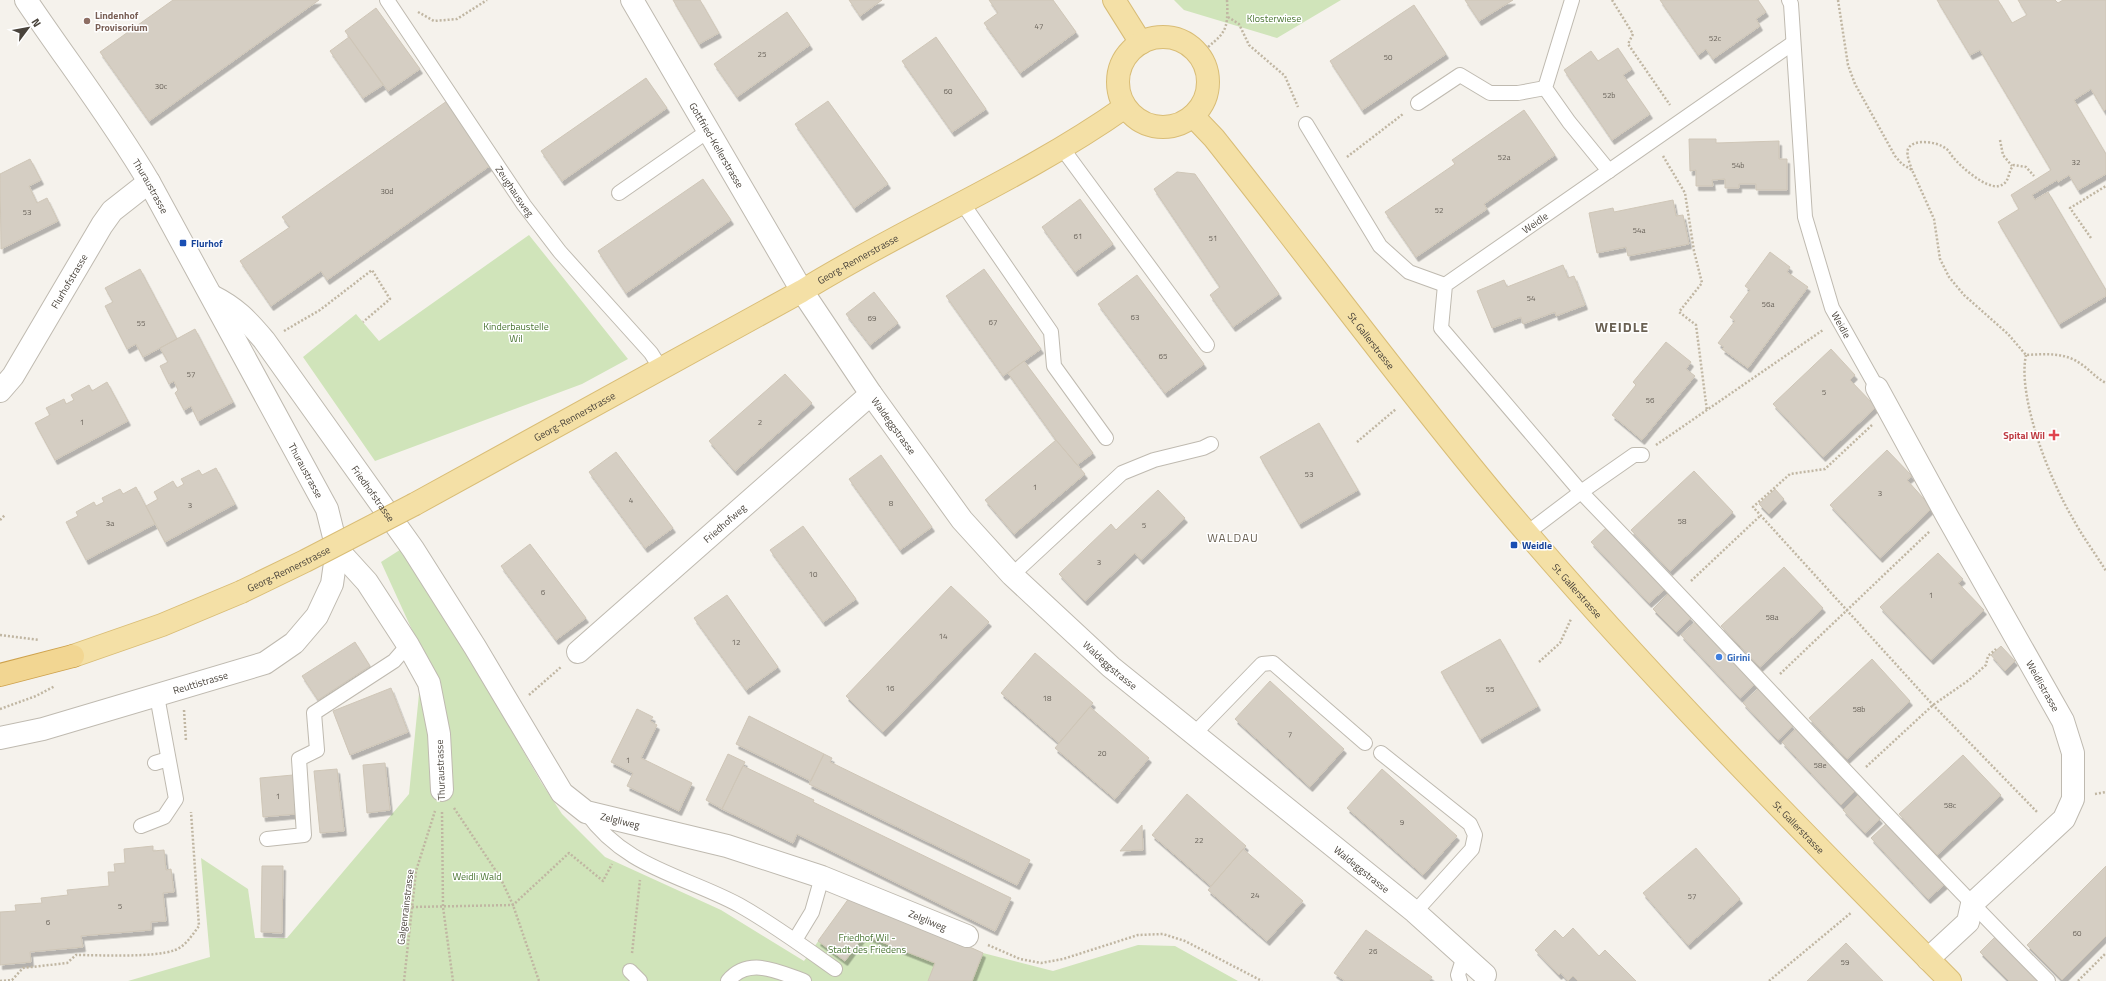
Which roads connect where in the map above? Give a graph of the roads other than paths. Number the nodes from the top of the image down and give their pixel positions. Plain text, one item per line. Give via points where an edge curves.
1 (26, 0) edge
2 (387, 0) edge
3 (632, 0) edge
4 (1114, 0) edge
5 (1572, 0) edge
6 (1789, 0) edge
7 (1141, 43) junction
8 (1793, 43) junction
9 (1545, 88) junction
10 (1418, 103) road end
11 (1125, 107) junction
12 (1193, 116) junction
13 (1306, 124) road end
14 (708, 131) junction
15 (1062, 148) junction
16 (1609, 171) junction
17 (149, 182) junction
18 (619, 193) dead end
19 (963, 204) junction
20 (1445, 285) junction
21 (802, 291) junction
22 (212, 296) junction
23 (1207, 345) dead end
24 (661, 369) junction
25 (1877, 388) joint
26 (0, 391) edge
27 (871, 394) junction
28 (1106, 438) dead end
29 (1211, 444) dead end
30 (1642, 455) road end
31 (1581, 492) junction
32 (1527, 533) junction
33 (337, 549) junction
34 (1012, 575) junction
35 (408, 645) junction
36 (578, 652) dead end
37 (73, 656) joint
38 (0, 675) edge
39 (157, 696) junction
40 (1195, 733) junction
41 (0, 738) edge
42 (1365, 743) dead end
43 (1381, 753) dead end
44 (442, 790) road end
45 (586, 812) junction
46 (141, 826) dead end
47 (267, 839) dead end
48 (822, 877) junction
49 (1972, 904) junction
50 (1415, 912) junction
51 (967, 936) road end
52 (794, 940) junction
53 (1464, 956) junction
54 (1928, 959) junction
55 (835, 970) dead end
56 (630, 971) road end
57 (1485, 975) dead end
58 (640, 981) edge
59 (728, 981) edge
60 (804, 981) edge
61 (1460, 981) edge
62 (1950, 981) edge
63 (2048, 981) edge

1 - 17 street, Thuraustrasse via 128,146
2 - 24 lane, Zeughausweg via 524,205 565,257 651,353
3 - 14 street, Gottfried-Kellerstrasse
4 - 7 main road
5 - 9 lane
6 - 8 lane, Weidle
7 - 11 main road via 1127,55 1119,71 1118,90
7 - 12 main road via 1156,38 1172,38 1187,44 1199,56 1206,70 1208,87 1203,102
8 - 16 lane, Weidle
8 - 25 lane, Weidle via 1805,217 1832,308
9 - 10 lane via 1518,93 1490,93 1460,75
9 - 16 lane
11 - 12 main road via 1136,118 1150,125 1165,127 1180,124
11 - 15 main road, Georg-Rennerstrasse
12 - 32 main road, St. Gallerstrasse via 1219,144 1425,410
13 - 20 lane via 1380,246 1409,272
14 - 18 lane
14 - 21 street, Gottfried-Kellerstrasse
15 - 19 main road, Georg-Rennerstrasse
15 - 23 lane
16 - 20 lane, Weidle
17 - 22 street, Thuraustrasse
17 - 26 street, Flurhofstrasse via 112,211 102,225 13,376
19 - 21 main road, Georg-Rennerstrasse via 843,266
19 - 28 lane via 1051,332 1054,366
20 - 31 lane via 1441,328
21 - 24 main road, Georg-Rennerstrasse
21 - 27 street, Waldeggstrasse
22 - 33 street, Thuraustrasse via 328,509
22 - 45 street, Friedhofstrasse via 242,314 264,340 413,549 562,793
24 - 37 main road, Georg-Rennerstrasse, bridge via 415,504 241,592 162,625
25 - 49 street, Weidlistrasse via 2063,721 2073,753 2074,799 2064,819
27 - 34 street, Waldeggstrasse via 962,520
27 - 36 street, Friedhofweg
29 - 34 lane via 1140,465 1122,473
30 - 31 lane via 1634,455
31 - 32 lane
31 - 49 lane
32 - 54 main road, St. Gallerstrasse via 1673,696
33 - 35 street, Thuraustrasse via 367,582
33 - 39 street, Reuttistrasse via 332,584 317,616 294,643 265,664
34 - 40 street, Waldeggstrasse via 1111,667
35 - 44 street, Thuraustrasse via 428,683 439,734
35 - 47 lane via 394,661 314,713 317,750 299,759 304,835
37 - 38 highway, Georg-Rennerstrasse
39 - 41 street, Reuttistrasse via 43,729
39 - 46 lane via 162,761 176,799 164,817
40 - 42 lane via 1262,664 1273,663
40 - 50 street, Waldeggstrasse
43 - 50 lane via 1470,824 1475,836 1472,849
45 - 48 street, Zelgliweg via 727,846
45 - 52 lane via 598,829 642,862 738,905
48 - 51 street, Zelgliweg
48 - 52 lane via 812,912
49 - 54 street via 1968,922
49 - 63 lane
50 - 53 street, Waldeggstrasse
52 - 55 lane
53 - 57 street, Waldeggstrasse
53 - 61 lane via 1458,975
54 - 62 main road, St. Gallerstrasse
56 - 58 lane
59 - 60 lane via 737,972 753,967 768,969

